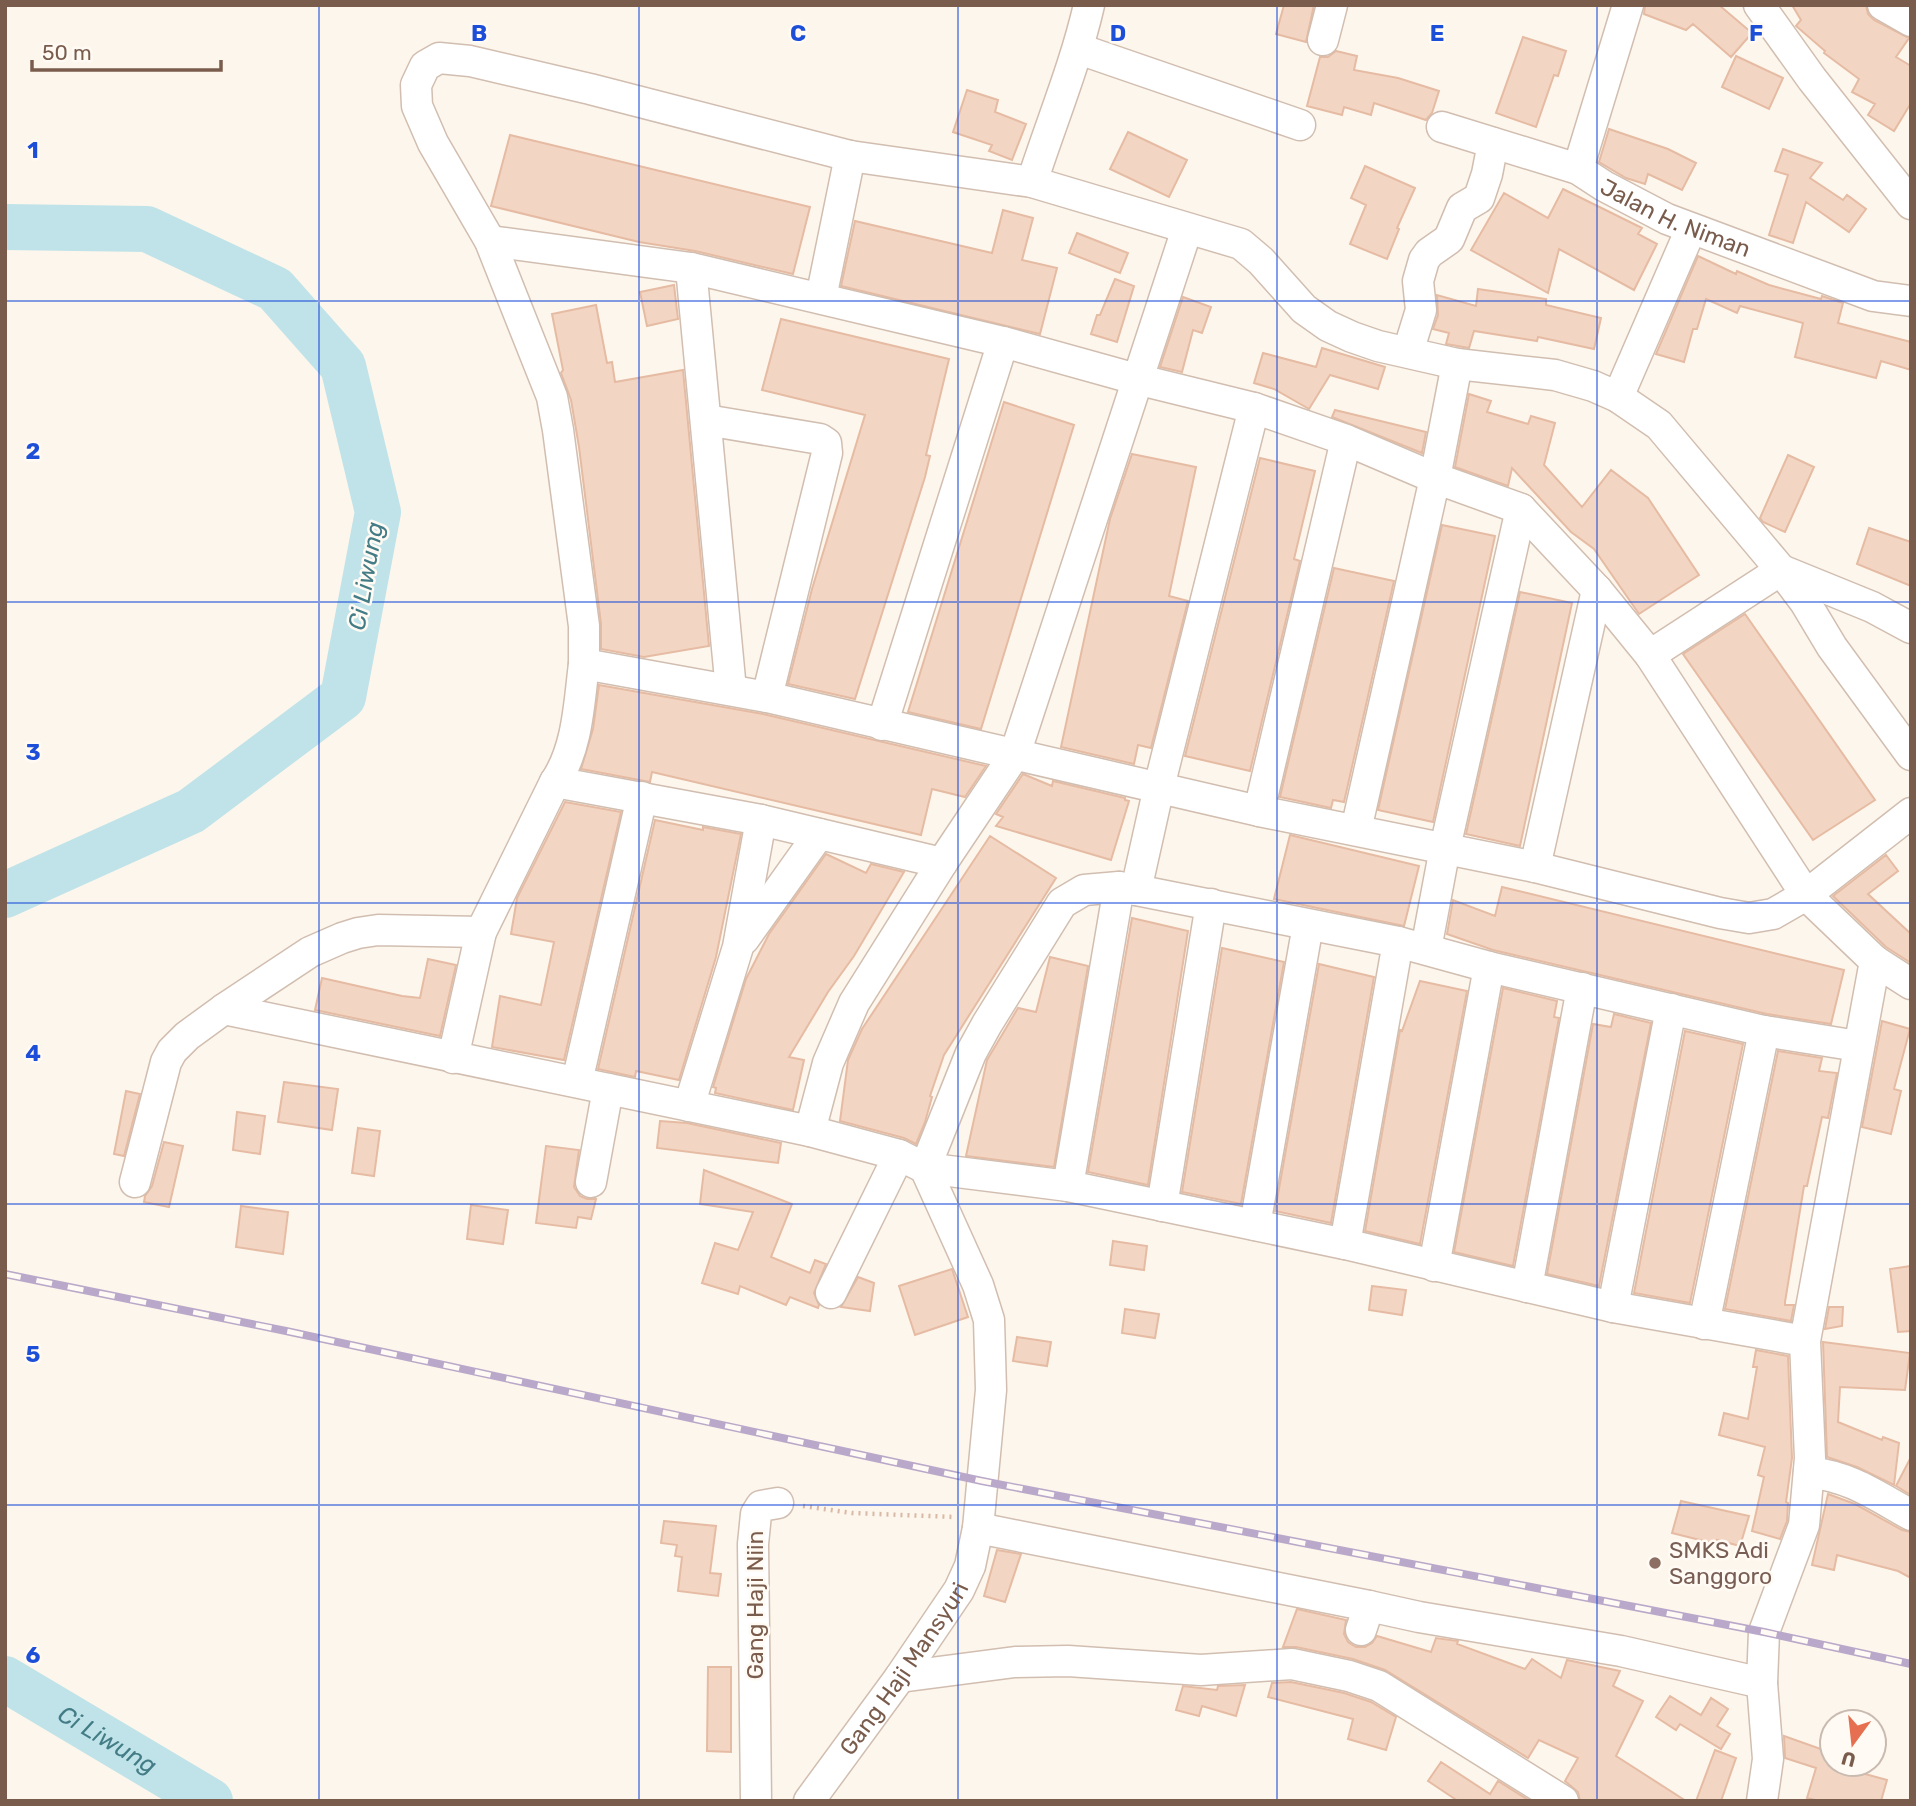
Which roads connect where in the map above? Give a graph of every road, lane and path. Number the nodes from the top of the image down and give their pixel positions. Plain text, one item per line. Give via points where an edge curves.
1 (1089, 5) edge
2 (1332, 5) edge
3 (1628, 5) edge
4 (1759, 5) edge
5 (1883, 5) edge
6 (1911, 21) edge
7 (1323, 40) dead end
8 (1079, 49) junction
9 (1300, 125) dead end
10 (1442, 127) dead end
11 (1493, 143) junction
12 (850, 156) junction
13 (1578, 169) junction
14 (1032, 182) junction
15 (1911, 204) edge
16 (1187, 229) junction
17 (1691, 229) junction
18 (490, 241) junction
19 (691, 268) junction
20 (821, 298) junction
21 (1911, 301) edge
22 (1003, 342) junction
23 (1408, 352) junction
24 (1457, 363) junction
25 (1136, 379) junction
26 (1618, 397) junction
27 (1254, 408) junction
28 (706, 420) junction
29 (1346, 440) junction
30 (1435, 478) junction
31 (1521, 509) junction
32 (1781, 570) junction
33 (1597, 590) junction
34 (1911, 628) edge
35 (1650, 655) junction
36 (584, 664) junction
37 (732, 690) junction
38 (767, 697) junction
39 (882, 725) junction
40 (1015, 754) junction
41 (1911, 755) edge
42 (555, 782) junction
43 (1159, 787) junction
44 (642, 797) junction
45 (1259, 811) junction
46 (1911, 813) edge
47 (761, 820) junction
48 (1356, 830) junction
49 (819, 834) junction
50 (1445, 848) junction
51 (942, 863) junction
52 (1535, 867) junction
53 (1128, 888) junction
54 (1807, 895) junction
55 (1211, 904) junction
56 (1308, 925) junction
57 (481, 932) junction
58 (1412, 945) junction
59 (738, 947) junction
60 (1875, 961) junction
61 (1489, 967) junction
62 (1911, 984) edge
63 (1582, 988) junction
64 (224, 1009) junction
65 (1671, 1009) junction
66 (1765, 1031) junction
67 (1858, 1046) junction
68 (453, 1058) junction
69 (577, 1082) junction
70 (608, 1089) junction
71 (689, 1106) junction
72 (810, 1131) junction
73 (899, 1155) junction
74 (925, 1168) junction
75 (135, 1182) dead end
76 (591, 1182) dead end
77 (1068, 1186) junction
78 (1162, 1206) junction
79 (1255, 1224) junction
80 (1345, 1244) junction
81 (1434, 1266) junction
82 (1527, 1287) junction
83 (831, 1293) dead end
84 (1613, 1307) junction
85 (1704, 1324) junction
86 (1805, 1340) junction
87 (1809, 1472) junction
88 (778, 1503) joint
89 (1911, 1515) edge
90 (978, 1528) junction
91 (900, 1677) junction
92 (1762, 1683) junction
93 (756, 1801) edge
94 (809, 1801) edge
95 (1563, 1801) edge
96 (1762, 1801) edge

1 - 8 street
2 - 7 street
3 - 13 street
4 - 15 street
5 - 6 street
8 - 9 street
8 - 14 street
10 - 11 street, Jalan H. Niman
11 - 13 street, Jalan H. Niman
11 - 23 street via 1479,198 1462,208 1449,239 1429,253 1421,267 1421,310
12 - 14 street
12 - 18 street via 590,89 439,58 425,66 416,85 417,107
12 - 20 street
13 - 17 street, Jalan H. Niman
14 - 16 street
16 - 23 street via 1241,244 1304,309 1328,326 1378,346
16 - 25 street
17 - 21 street, Jalan H. Niman via 1873,296
17 - 26 street
18 - 19 street
18 - 36 street via 552,397 584,626
19 - 20 street
19 - 28 street
20 - 22 street
22 - 25 street
22 - 39 street
23 - 24 street
24 - 26 street via 1555,375
24 - 30 street
25 - 27 street
25 - 40 street
26 - 32 street via 1659,425
27 - 29 street
27 - 43 street
28 - 37 street
28 - 38 street via 826,443
29 - 30 street
29 - 45 street
30 - 31 street
30 - 48 street
31 - 33 street
31 - 50 street
32 - 34 street
32 - 35 street
32 - 41 street
33 - 35 street
33 - 52 street
35 - 54 street
36 - 37 street
36 - 42 street via 576,727 563,771
37 - 38 street
38 - 39 street
39 - 40 street
40 - 43 street
40 - 51 street
42 - 44 street
42 - 57 street
43 - 45 street
43 - 53 street
44 - 47 street
44 - 69 street
45 - 48 street
46 - 54 street
47 - 49 street
47 - 59 street
48 - 50 street
49 - 51 street
49 - 59 street
50 - 52 street
50 - 58 street
51 - 72 street via 853,1003 828,1063
52 - 54 street via 1749,918 1773,914
53 - 55 street
53 - 74 street via 1084,890 1062,903 971,1053
53 - 77 street
54 - 60 street
55 - 56 street
55 - 78 street
56 - 58 street
56 - 79 street
57 - 64 street via 407,929 358,933 310,953
57 - 68 street
58 - 61 street
58 - 80 street
59 - 71 street
60 - 62 street
60 - 67 street
61 - 63 street
61 - 81 street
63 - 65 street
63 - 82 street
64 - 68 street
64 - 75 street via 187,1036 166,1062
65 - 66 street
65 - 84 street
66 - 67 street
66 - 85 street
67 - 86 street
68 - 69 street
69 - 70 street
70 - 71 street
70 - 76 street
71 - 72 street
72 - 73 street
73 - 74 street
73 - 83 street
74 - 77 street
74 - 90 street, Gang Haji Mansyuri via 989,1320 991,1390
77 - 78 street
78 - 79 street
79 - 80 street
80 - 81 street
81 - 82 street
82 - 84 street
84 - 85 street
85 - 86 street
86 - 87 street
87 - 89 street via 1855,1483
87 - 92 street via 1804,1525 1764,1632
88 - 90 path, Gang Haji Niin via 852,1513 959,1518
88 - 93 street, Gang Haji Niin via 761,1506 756,1514 753,1544
90 - 91 street, Gang Haji Mansyuri via 959,1590
90 - 92 street via 1365,1618 1419,1617 1621,1651
91 - 94 street, Gang Haji Mansyuri
91 - 95 street via 1015,1662 1201,1670 1292,1664 1379,1686
92 - 96 street via 1768,1759

